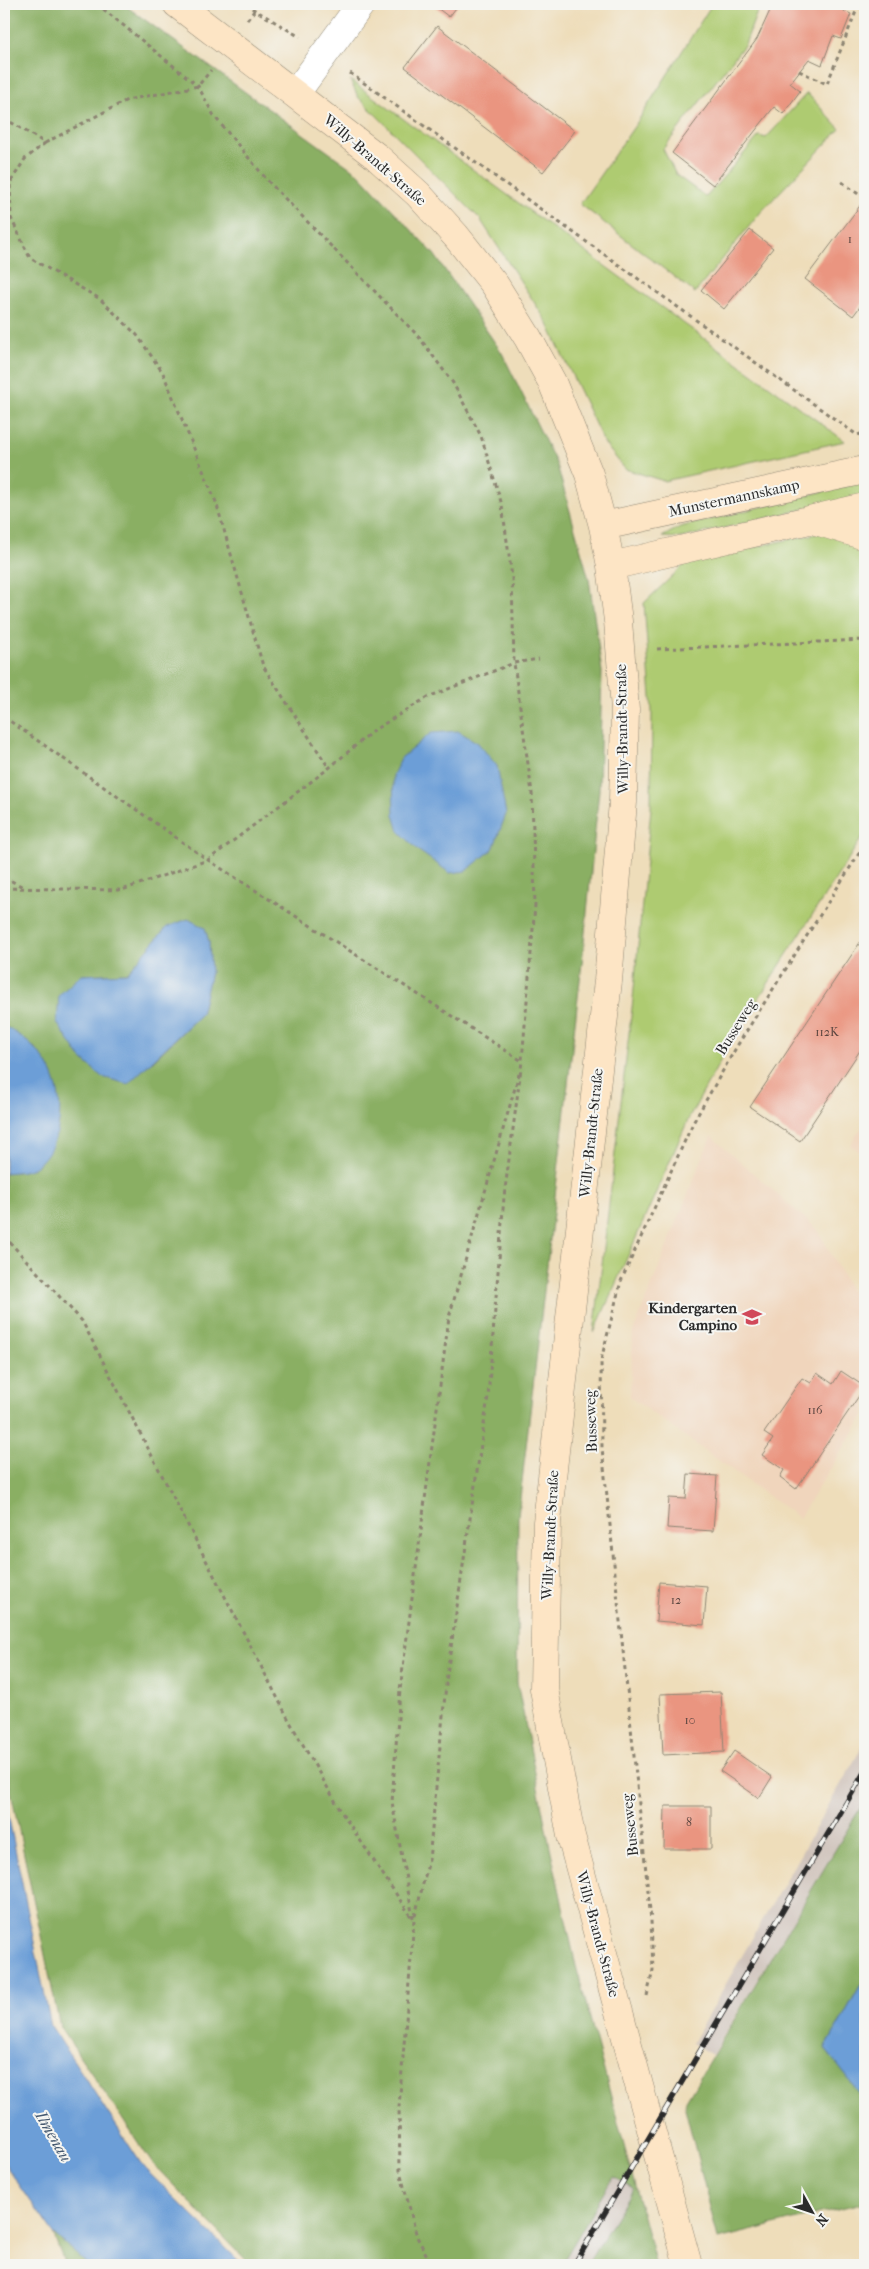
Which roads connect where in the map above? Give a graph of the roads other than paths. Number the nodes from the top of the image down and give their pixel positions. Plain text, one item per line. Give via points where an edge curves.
1 (177, 4) edge
2 (361, 4) edge
3 (296, 93) junction
4 (865, 470) edge
5 (865, 507) edge
6 (811, 519) junction
7 (603, 526) junction
8 (865, 536) edge
9 (611, 566) junction
10 (688, 2265) edge

1 - 3 main road, Willy-Brandt-Straße
2 - 3 street
3 - 7 main road, Willy-Brandt-Straße via 418,194 494,285 552,382 589,474
4 - 7 main road, Munstermannskamp
5 - 6 main road
6 - 8 main road
6 - 9 main road
7 - 9 main road, Willy-Brandt-Straße
9 - 10 main road, Willy-Brandt-Straße via 624,710 623,802 608,981 547,1522 544,1689 572,1836

